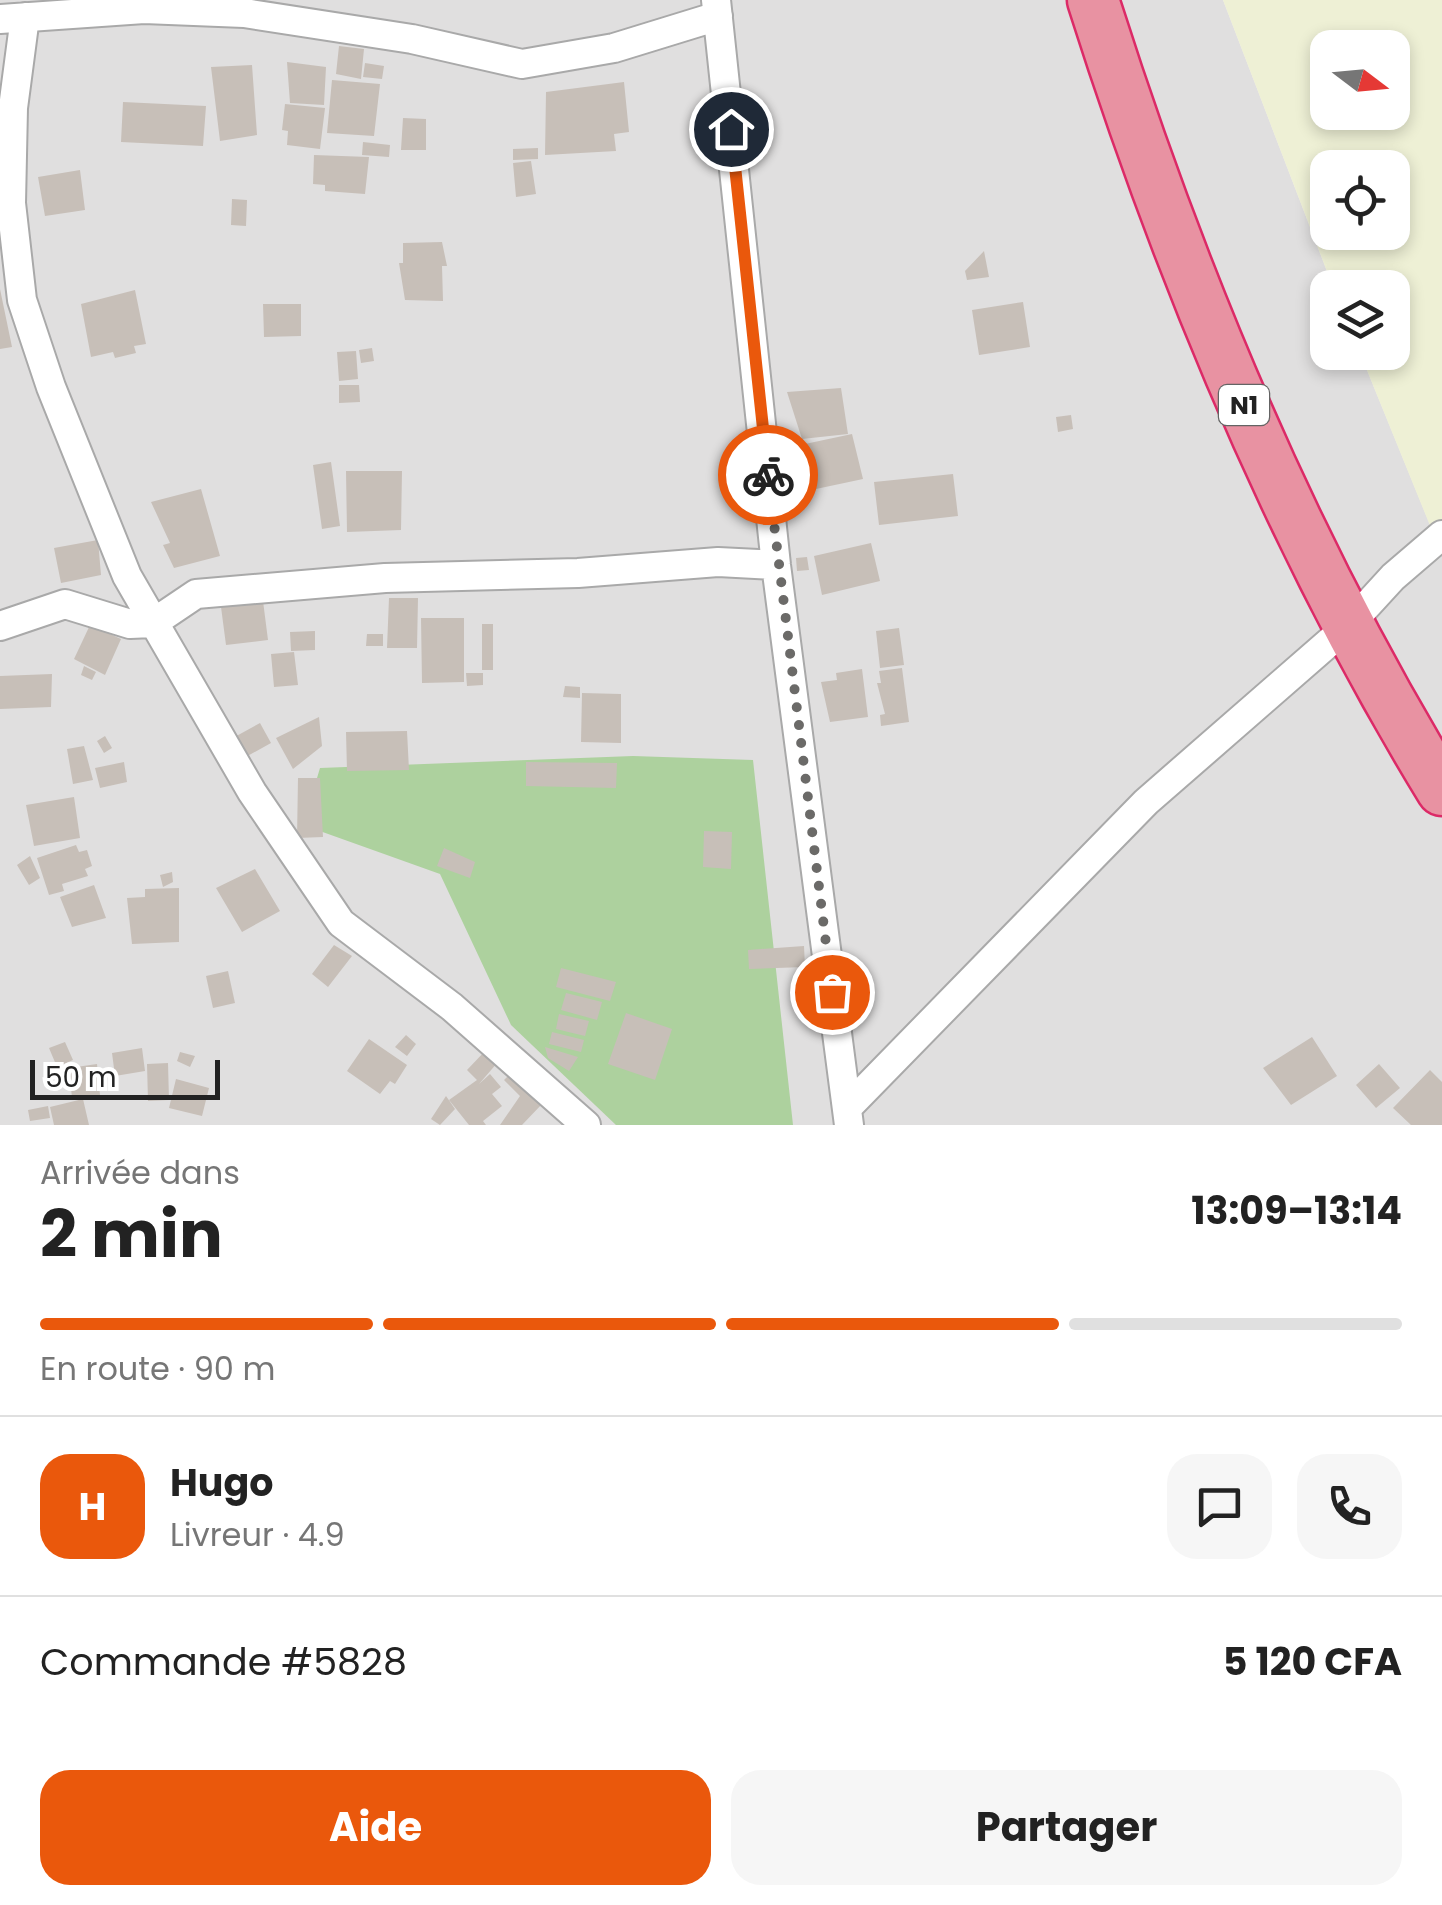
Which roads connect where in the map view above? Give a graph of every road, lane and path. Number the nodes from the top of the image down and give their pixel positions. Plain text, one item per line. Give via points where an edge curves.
1 (1092, 0) edge
2 (245, 6) edge
3 (717, 8) edge
4 (13, 18) edge
5 (1442, 535) edge
6 (776, 565) junction
7 (153, 623) junction
8 (1349, 624) junction
9 (0, 627) edge
10 (1442, 790) edge
11 (848, 1116) edge
12 (586, 1125) edge

1 - 8 highway, N1 via 1140,150 1204,314 1306,546
2 - 3 street via 522,64 614,48
2 - 4 street
3 - 6 street
4 - 7 street via 11,203 22,300 90,490
5 - 8 street
6 - 7 street via 385,578 196,594
6 - 11 street
7 - 9 street via 130,624 64,604
7 - 12 street via 252,792 341,923 452,1007
8 - 10 highway, N1
8 - 11 street via 1146,802

